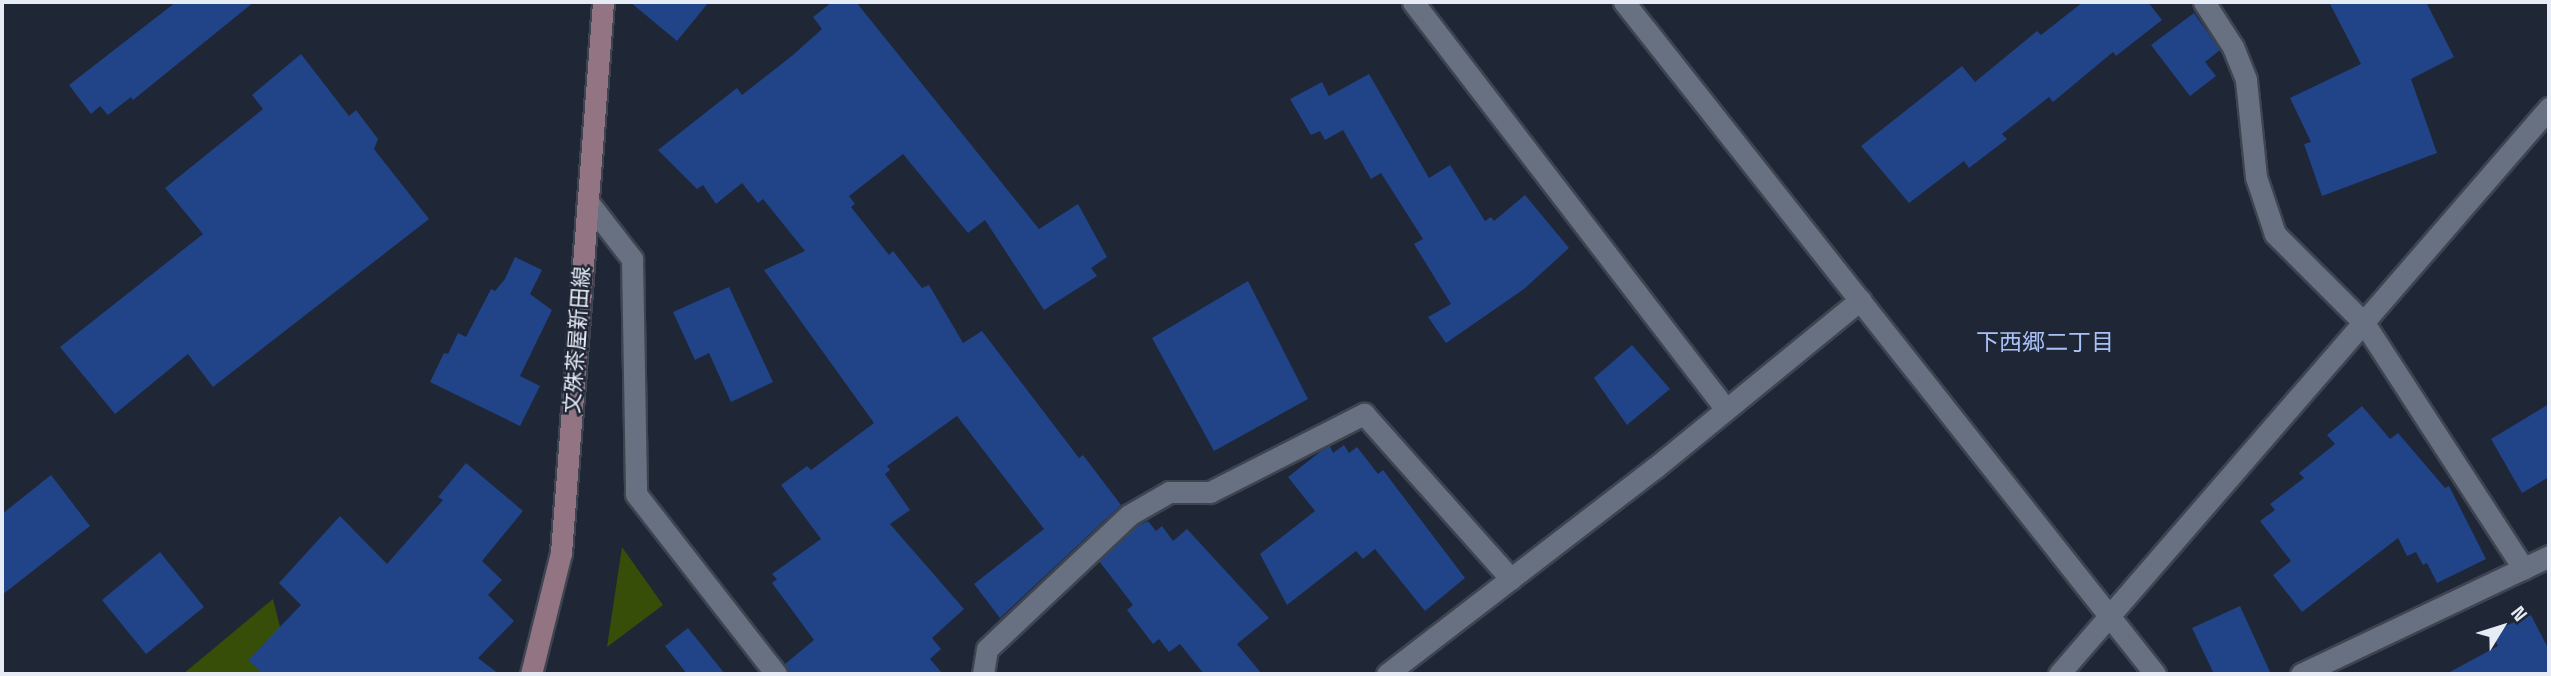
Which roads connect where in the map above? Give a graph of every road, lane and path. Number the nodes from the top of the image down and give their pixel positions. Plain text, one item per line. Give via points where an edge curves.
1 (603, 2) edge
2 (1413, 2) edge
3 (1624, 2) edge
4 (2204, 2) edge
5 (2549, 108) edge
6 (588, 202) junction
7 (1860, 300) junction
8 (2364, 323) junction
9 (1725, 408) junction
10 (2549, 556) edge
11 (2524, 569) junction
12 (1511, 579) junction
13 (2108, 618) junction
14 (531, 674) edge
15 (776, 674) edge
16 (983, 674) edge
17 (1387, 674) edge
18 (2059, 674) edge
19 (2155, 674) edge
20 (2301, 674) edge

1 - 6 main road, 文殊茶屋新田線
2 - 9 street
3 - 7 street
4 - 8 street via 2233,47 2246,80 2256,177 2275,234
5 - 8 street
6 - 14 main road, 文殊茶屋新田線 via 561,553
6 - 15 street via 632,259 636,494
7 - 9 street
7 - 13 street
8 - 11 street
8 - 13 street
9 - 12 street
10 - 11 street
11 - 20 street
12 - 16 street via 1364,414 1210,492 1169,492 1129,515 988,649
12 - 17 street
13 - 18 street
13 - 19 street

